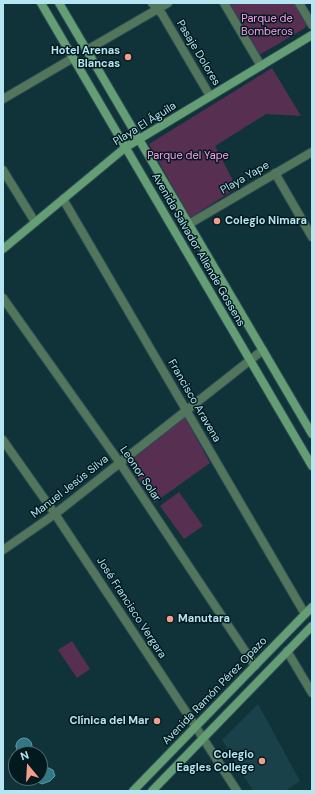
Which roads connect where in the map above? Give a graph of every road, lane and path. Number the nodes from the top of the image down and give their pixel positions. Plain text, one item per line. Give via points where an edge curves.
1 (41, 3) edge
2 (59, 3) edge
3 (168, 3) edge
4 (224, 3) edge
5 (299, 3) edge
6 (154, 6) edge
7 (312, 24) edge
8 (312, 35) edge
9 (87, 50) junction
10 (73, 58) junction
11 (261, 66) junction
12 (210, 96) junction
13 (3, 99) edge
14 (139, 139) junction
15 (126, 147) junction
16 (312, 152) edge
17 (3, 170) edge
18 (275, 173) junction
19 (63, 199) junction
20 (35, 222) junction
21 (189, 224) junction
22 (312, 237) edge
23 (3, 249) edge
24 (3, 298) edge
25 (263, 350) junction
26 (250, 360) junction
27 (186, 410) junction
28 (312, 434) edge
29 (3, 440) edge
30 (120, 463) junction
31 (312, 466) edge
32 (55, 514) junction
33 (3, 550) edge
34 (312, 607) edge
35 (305, 614) junction
36 (312, 626) edge
37 (287, 651) junction
38 (255, 666) junction
39 (312, 693) edge
40 (196, 726) junction
41 (203, 738) junction
42 (133, 791) edge
43 (152, 791) edge
44 (237, 791) edge

1 - 10 main road, Avenida Salvador Allende Gossens
2 - 9 main road, Avenida Salvador Allende Gossens
3 - 6 street
4 - 11 street
5 - 7 street
6 - 9 street
6 - 12 street, Pasaje Dolores via 162,14
8 - 11 main road, Playa El Águila
9 - 14 main road, Avenida Salvador Allende Gossens
10 - 13 street
10 - 15 main road, Avenida Salvador Allende Gossens
11 - 12 main road, Playa El Águila
12 - 14 main road, Playa El Águila
14 - 15 main road, Playa El Águila
14 - 21 main road, Avenida Salvador Allende Gossens
15 - 19 main road, Playa El Águila
15 - 26 main road, Avenida Salvador Allende Gossens
16 - 18 street, Playa Yape
17 - 20 street
18 - 21 street, Playa Yape
18 - 22 street
19 - 20 main road, Playa El Águila
19 - 27 street, Francisco Aravena
20 - 23 main road, Playa El Águila
21 - 25 main road, Avenida Salvador Allende Gossens
24 - 30 street, Leonor Solar
25 - 26 street, Manuel Jesús Silva
25 - 28 main road, Avenida Salvador Allende Gossens
26 - 27 street, Manuel Jesús Silva
26 - 31 main road, Avenida Salvador Allende Gossens
27 - 30 street, Manuel Jesús Silva
27 - 35 street, Francisco Aravena
29 - 32 street, José Francisco Vergara
30 - 32 street, Manuel Jesús Silva
30 - 38 street, Leonor Solar
32 - 33 street, Manuel Jesús Silva
32 - 40 street, José Francisco Vergara
34 - 35 main road, Avenida Ramón Pérez Opazo
35 - 38 main road, Avenida Ramón Pérez Opazo
36 - 37 main road
37 - 39 street
37 - 41 main road
38 - 40 main road, Avenida Ramón Pérez Opazo
40 - 41 street, José Francisco Vergara
40 - 42 main road, Avenida Ramón Pérez Opazo
41 - 43 main road
41 - 44 street, José Francisco Vergara

